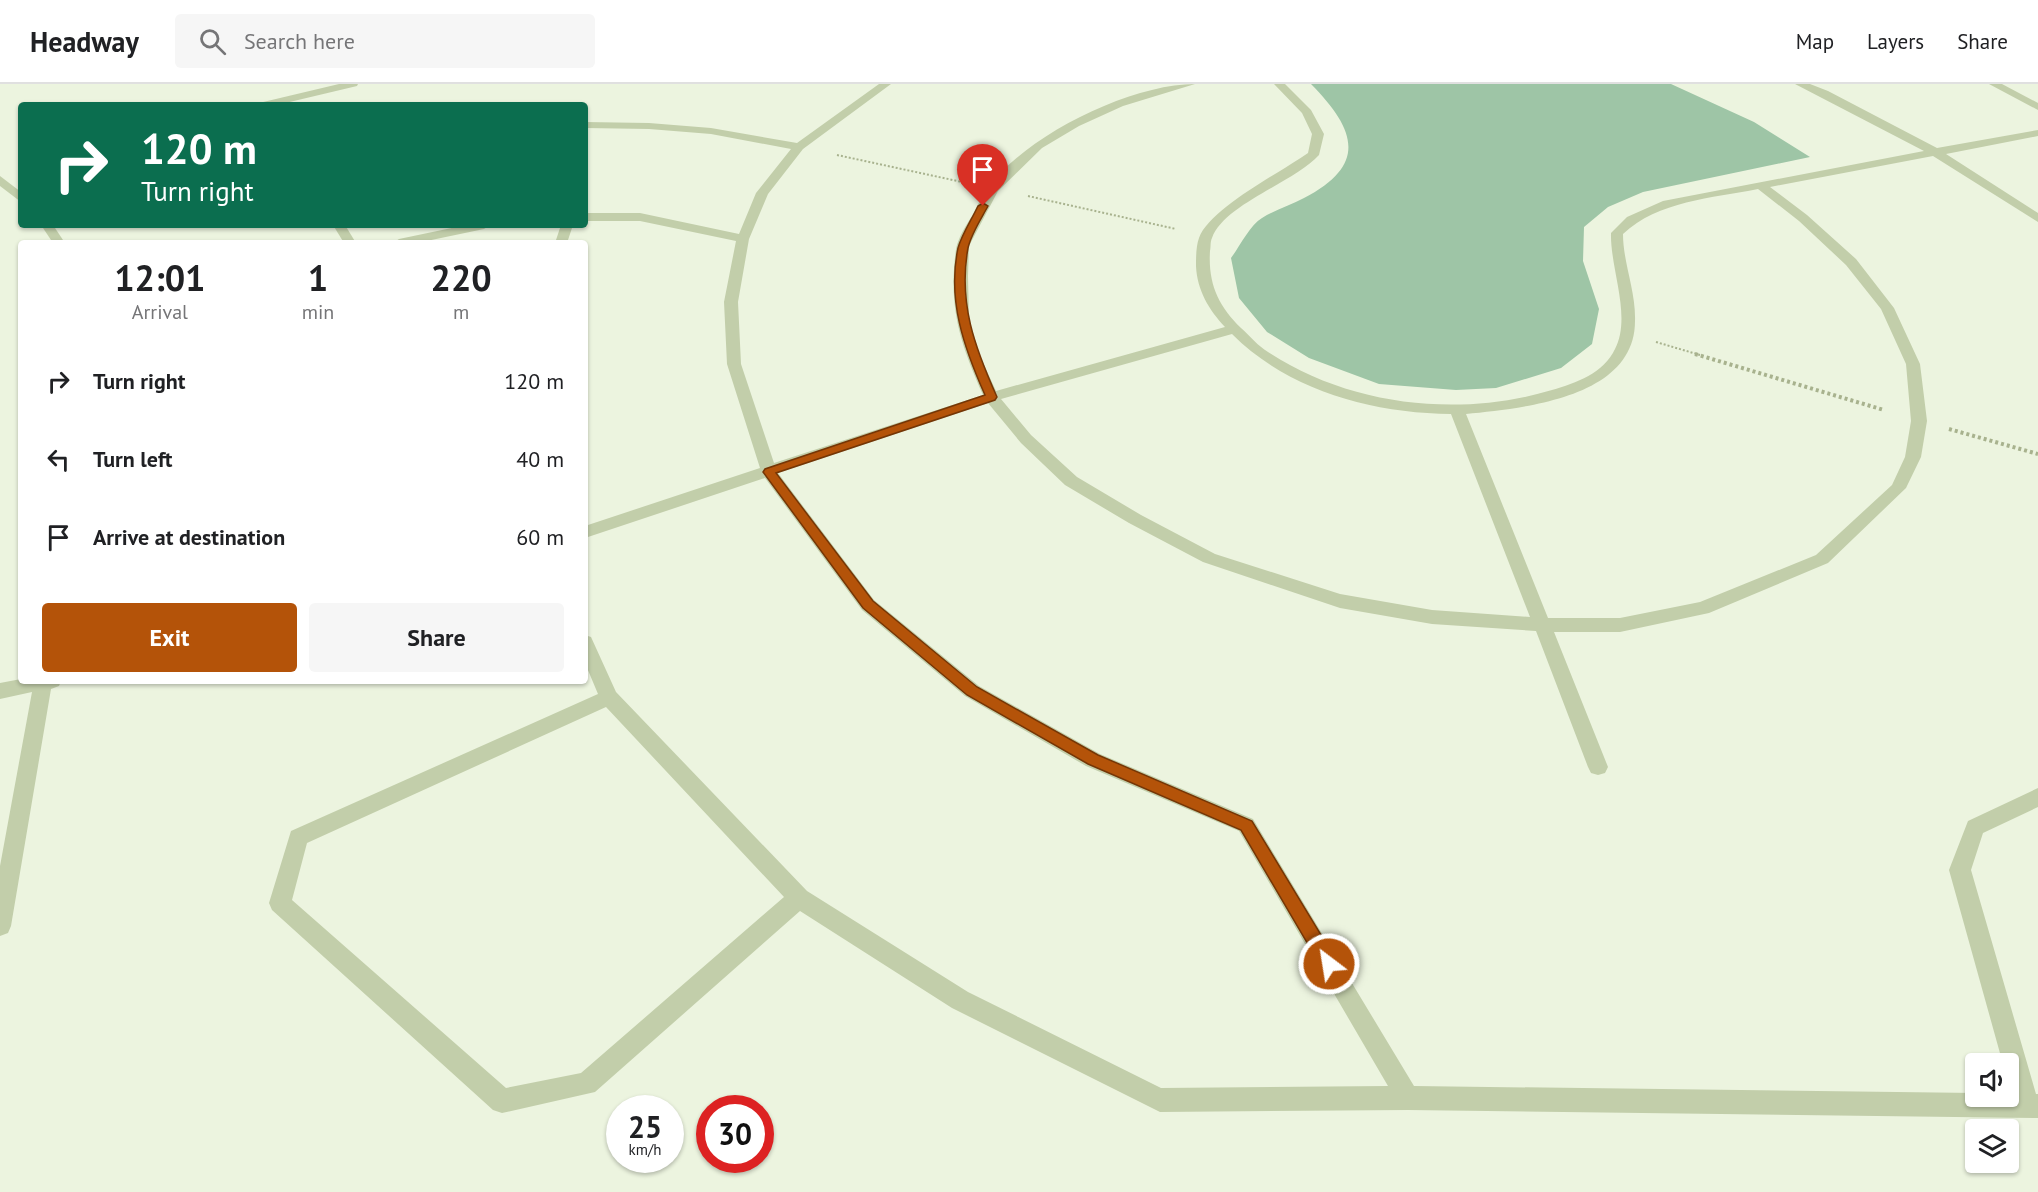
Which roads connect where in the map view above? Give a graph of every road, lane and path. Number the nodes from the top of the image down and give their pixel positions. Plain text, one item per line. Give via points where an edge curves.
1 (353, 84) edge
2 (886, 84) edge
3 (1190, 84) edge
4 (1279, 84) edge
5 (1800, 84) edge
6 (1994, 84) edge
7 (276, 102) edge
8 (2038, 107) edge
9 (588, 125) edge
10 (2038, 133) edge
11 (799, 147) junction
12 (1935, 152) junction
13 (18, 179) edge
14 (2, 183) edge
15 (1760, 185) junction
16 (18, 196) edge
17 (588, 217) edge
18 (2038, 218) edge
19 (470, 228) edge
20 (743, 239) junction
21 (413, 240) edge
22 (1235, 329) junction
23 (1630, 334) junction
24 (991, 397) junction
25 (1456, 409) junction
26 (1919, 421) junction
27 (2038, 454) edge
28 (769, 472) junction
29 (588, 531) edge
30 (1542, 625) junction
31 (588, 649) edge
32 (18, 678) edge
33 (39, 684) edge
34 (47, 684) edge
35 (2, 693) edge
36 (609, 696) junction
37 (1598, 767) dead end
38 (2038, 797) edge
39 (799, 898) junction
40 (0, 926) edge
41 (1408, 1098) junction
42 (2033, 1105) edge

1 - 7 street
2 - 11 street
3 - 24 street via 1119,104 1075,124 1038,146 993,189 963,246 961,276 962,320
4 - 22 street via 1307,112 1318,134 1313,155 1228,212 1206,236 1202,265 1207,292 1218,312
5 - 12 street
6 - 8 street
9 - 11 street via 711,131
10 - 12 street
11 - 20 street via 762,193
12 - 15 street
12 - 18 street
13 - 14 street
14 - 16 street
15 - 23 street via 1663,206 1630,220 1617,233 1615,251 1628,306
15 - 26 street via 1851,262 1887,308 1912,364
17 - 20 street via 640,217
19 - 21 street
20 - 28 street via 731,302 734,364
22 - 24 street
22 - 25 street via 1260,353 1285,369 1336,392 1396,406
23 - 25 street via 1610,367 1572,390 1528,401
23 - 26 path
24 - 28 street
24 - 30 street via 1026,439 1071,480 1209,558 1340,601 1432,617
25 - 30 street
26 - 27 path
26 - 30 street via 1913,457 1898,488 1822,559 1703,608 1620,625
28 - 29 street
28 - 41 street via 868,604 972,691 1093,760 1246,825
30 - 37 street
31 - 36 street
32 - 35 street
33 - 35 street
34 - 40 street
36 - 39 street
36 - 39 street via 298,837 280,903 502,1101 587,1084
38 - 42 street via 1975,827 1960,870
39 - 41 street via 960,1000 1160,1100
41 - 42 street

